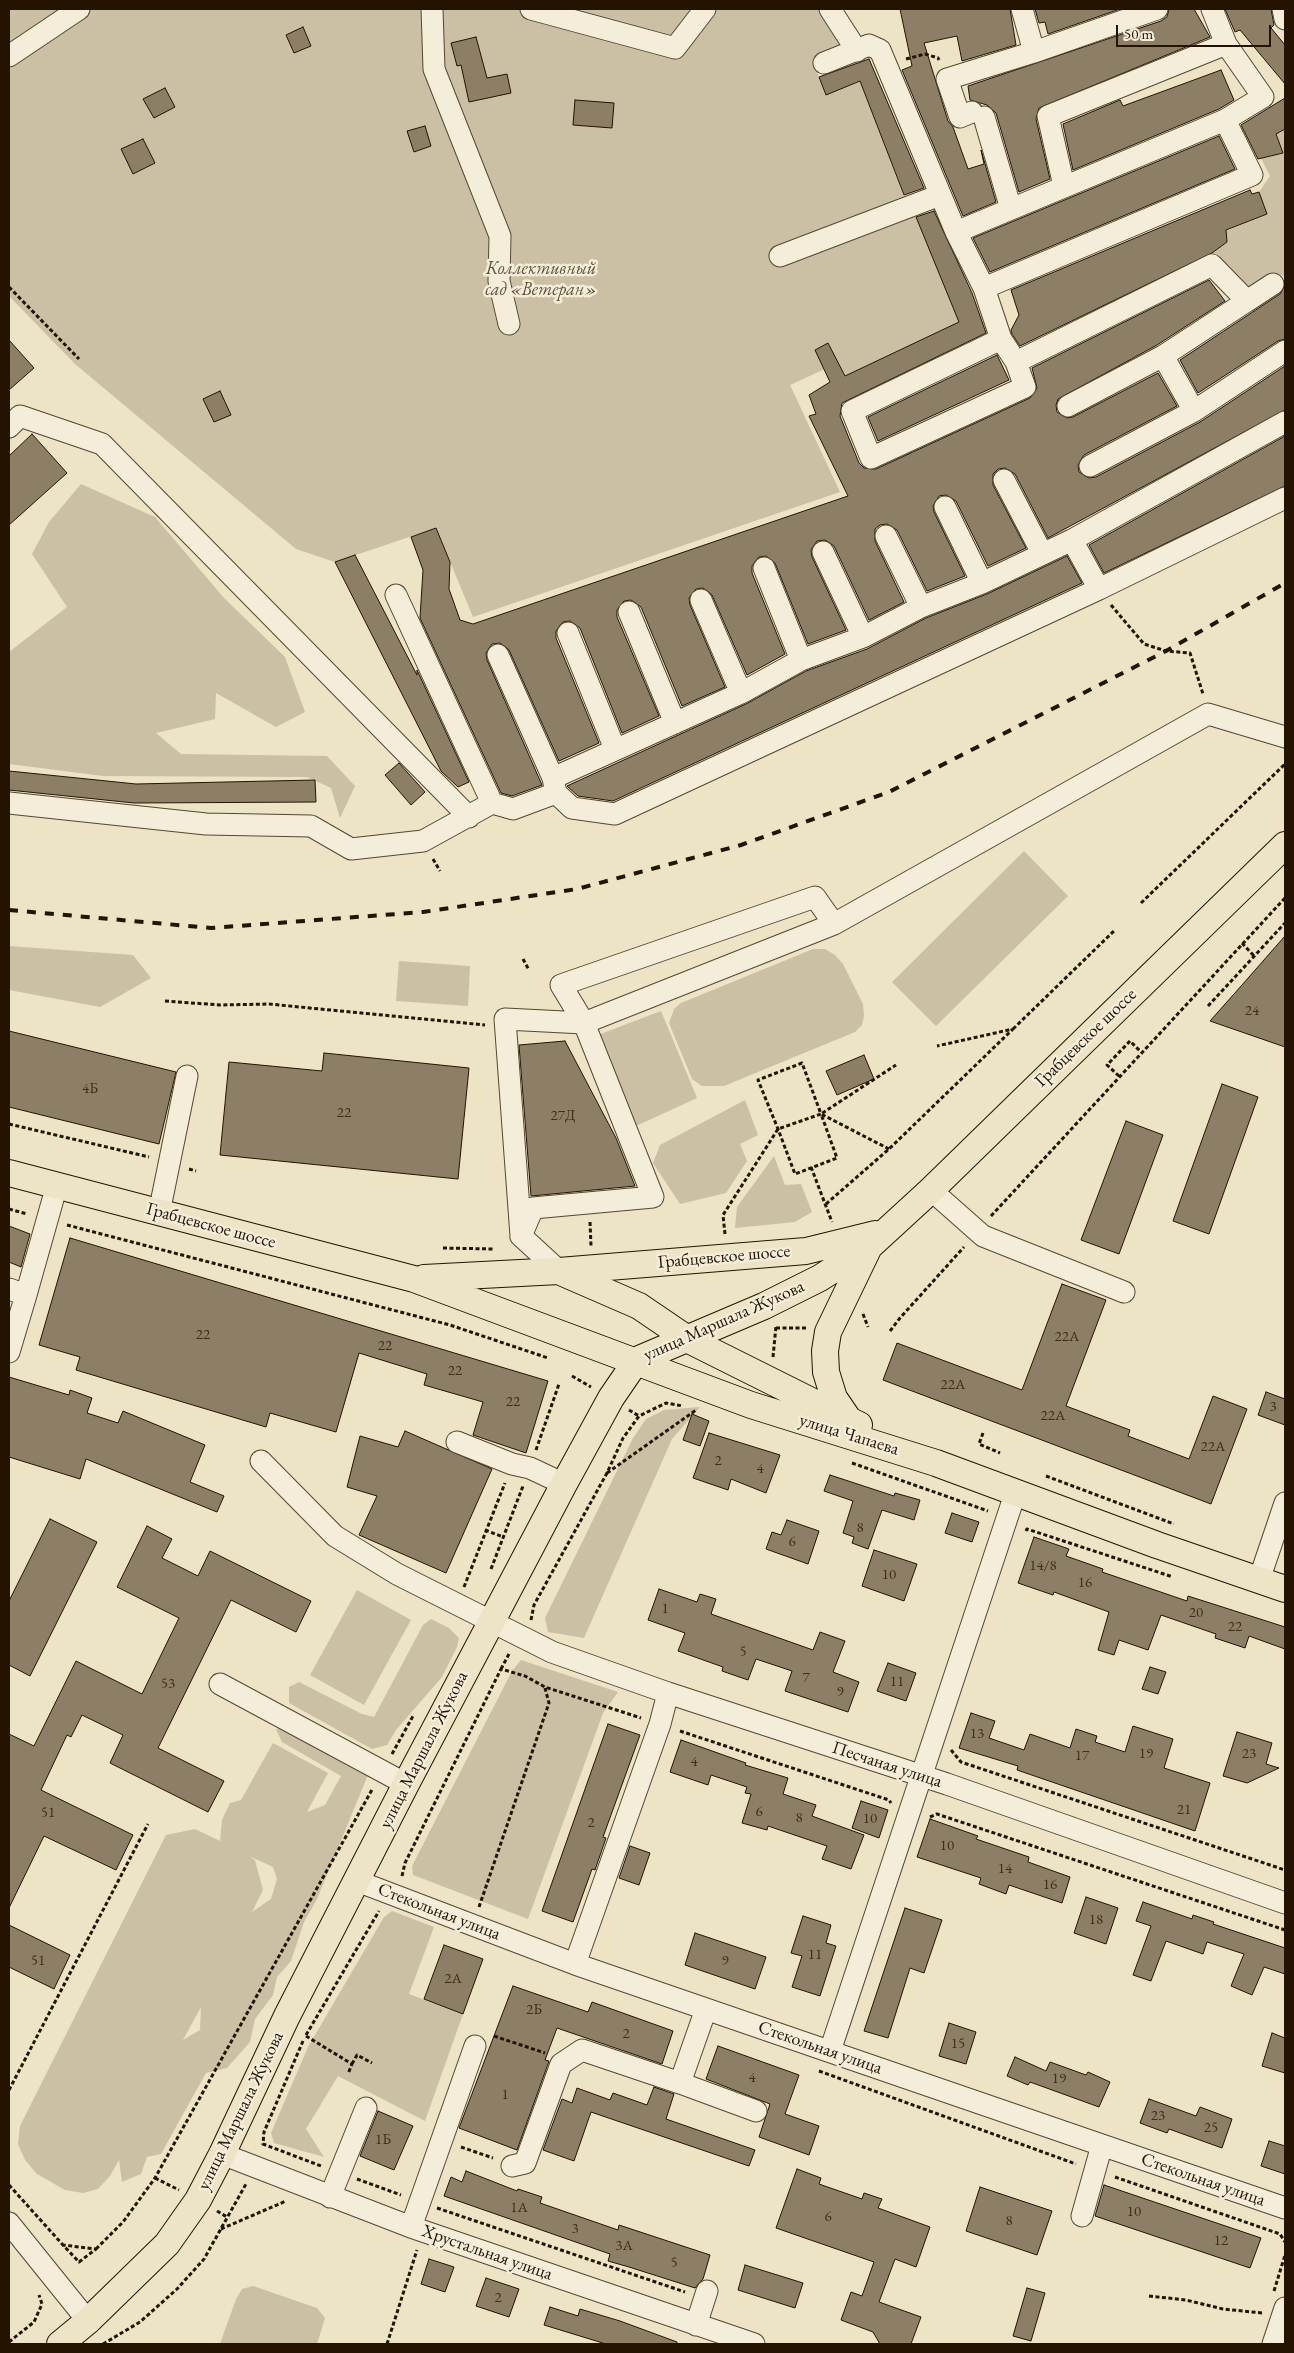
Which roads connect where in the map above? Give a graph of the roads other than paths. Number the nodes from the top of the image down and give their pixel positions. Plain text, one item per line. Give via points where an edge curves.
1 (79, 9) edge
2 (432, 9) edge
3 (531, 9) edge
4 (705, 9) edge
5 (830, 9) edge
6 (1022, 9) edge
7 (1157, 9) edge
8 (1212, 9) edge
9 (1282, 9) edge
10 (1285, 19) edge
11 (1226, 44) junction
12 (857, 52) junction
13 (1034, 52) junction
14 (9, 56) edge
15 (824, 63) dead end
16 (1225, 120) junction
17 (1064, 186) junction
18 (940, 195) junction
19 (1011, 209) junction
20 (956, 232) junction
21 (780, 256) dead end
22 (1273, 284) dead end
23 (984, 288) junction
24 (1247, 301) junction
25 (509, 324) dead end
26 (1001, 339) junction
27 (1285, 352) edge
28 (1163, 356) junction
29 (1016, 362) junction
30 (1068, 406) dead end
31 (1194, 411) junction
32 (1285, 422) edge
33 (9, 427) edge
34 (1090, 466) dead end
35 (1004, 480) dead end
36 (1285, 498) edge
37 (944, 507) dead end
38 (886, 536) dead end
39 (1072, 540) junction
40 (823, 552) dead end
41 (1042, 553) junction
42 (764, 568) dead end
43 (982, 583) junction
44 (1099, 589) junction
45 (396, 595) dead end
46 (701, 600) dead end
47 (921, 607) junction
48 (630, 612) dead end
49 (568, 633) dead end
50 (863, 637) junction
51 (498, 656) dead end
52 (801, 660) junction
53 (741, 693) junction
54 (676, 723) junction
55 (1285, 737) edge
56 (615, 749) junction
57 (555, 785) junction
58 (9, 803) edge
59 (492, 803) junction
60 (469, 818) junction
61 (1285, 845) edge
62 (834, 924) junction
63 (584, 1023) junction
64 (187, 1076) dead end
65 (9, 1173) edge
66 (57, 1185) junction
67 (931, 1190) junction
68 (159, 1213) junction
69 (521, 1236) junction
70 (878, 1238) junction
71 (559, 1271) junction
72 (414, 1278) junction
73 (17, 1292) edge
74 (1124, 1292) dead end
75 (688, 1340) junction
76 (9, 1352) edge
77 (636, 1360) junction
78 (849, 1420) junction
79 (457, 1442) dead end
80 (261, 1461) dead end
81 (936, 1463) junction
82 (564, 1484) junction
83 (1016, 1492) junction
84 (1285, 1503) edge
85 (1259, 1580) junction
86 (1285, 1589) edge
87 (492, 1621) junction
88 (220, 1684) dead end
89 (668, 1693) junction
90 (920, 1775) junction
91 (406, 1784) junction
92 (357, 1881) junction
93 (1285, 1903) edge
94 (575, 1964) junction
95 (706, 2009) junction
96 (475, 2046) road end
97 (830, 2051) junction
98 (680, 2083) junction
99 (366, 2108) dead end
100 (756, 2111) dead end
101 (1102, 2146) junction
102 (222, 2154) junction
103 (512, 2166) road end
104 (330, 2197) junction
105 (1285, 2208) edge
106 (1082, 2216) dead end
107 (11, 2231) edge
108 (409, 2236) junction
109 (706, 2295) road end
110 (1283, 2313) edge
111 (88, 2321) junction
112 (696, 2325) junction
113 (60, 2344) edge
114 (754, 2344) edge
115 (1273, 2344) edge

1 - 14 street
2 - 25 street via 434,69 500,236 499,281
3 - 4 street via 675,48
5 - 12 street
6 - 13 street
7 - 13 street
8 - 11 street
9 - 10 street
11 - 16 street via 1263,97
11 - 17 street via 1048,116
12 - 15 street
12 - 18 street via 869,46 880,50
13 - 19 street via 947,79 960,117 978,114
16 - 17 street
16 - 23 street via 1252,175
17 - 19 street
18 - 20 street
18 - 21 street
19 - 20 street
20 - 23 street
22 - 24 street
23 - 26 street
24 - 28 street
24 - 29 street via 1212,265
26 - 29 street
26 - 29 street via 852,411 871,458 1025,387
27 - 31 street
28 - 30 street
28 - 31 street
31 - 34 street
32 - 39 street
33 - 60 street via 20,416 102,444
35 - 41 street
36 - 44 street
37 - 43 street
38 - 47 street
39 - 41 street
39 - 44 street
40 - 50 street
41 - 43 street
42 - 52 street
43 - 47 street
44 - 57 street via 615,814 572,808
45 - 59 street
46 - 53 street
47 - 50 street
48 - 54 street
49 - 56 street
50 - 52 street
51 - 57 street
52 - 53 street
53 - 54 street
54 - 56 street
55 - 62 street via 1208,714
56 - 57 street
57 - 59 street via 513,809
58 - 60 street via 206,824 311,826 351,849 422,841
59 - 60 street
61 - 67 main road, Грабцевское шоссе
62 - 63 street
62 - 63 street via 815,897 561,985
63 - 69 street via 505,1019
63 - 69 street via 653,1197 533,1208
64 - 68 street
65 - 66 main road, Грабцевское шоссе
66 - 68 main road, Грабцевское шоссе
66 - 73 street via 49,1220
67 - 70 main road, Грабцевское шоссе
67 - 74 street via 983,1236
68 - 72 main road, Грабцевское шоссе
69 - 71 street
70 - 71 main road, Грабцевское шоссе via 806,1251
70 - 75 main road, улица Маршала Жукова via 820,1278
70 - 78 main road via 828,1332 826,1372 834,1398
71 - 72 main road, Грабцевское шоссе
71 - 75 main road via 639,1306
72 - 77 main road, улица Чапаева
73 - 76 street
75 - 77 main road, улица Маршала Жукова
75 - 78 main road
77 - 81 main road, улица Чапаева via 751,1404
77 - 82 main road, улица Маршала Жукова via 611,1398
78 - 81 main road
79 - 82 street
80 - 87 street, Песчаная улица via 335,1536 397,1574
81 - 83 main road, улица Чапаева
82 - 87 main road, улица Маршала Жукова
83 - 85 main road, улица Чапаева
83 - 90 street
84 - 85 street
85 - 86 main road, улица Чапаева
87 - 89 street, Песчаная улица via 552,1652
87 - 91 main road, улица Маршала Жукова
88 - 91 street
89 - 90 street, Песчаная улица
89 - 94 street
90 - 93 street, Песчаная улица
90 - 97 street
91 - 92 main road, улица Маршала Жукова
92 - 94 street, Стекольная улица
92 - 102 main road, улица Маршала Жукова via 287,2016
94 - 95 street, Стекольная улица
95 - 97 street, Стекольная улица
95 - 98 street
96 - 108 street
97 - 101 street, Стекольная улица
98 - 100 street
98 - 103 street via 582,2050 561,2064 525,2163
99 - 104 street
101 - 105 street, Стекольная улица
101 - 106 street
102 - 104 street, Хрустальная улица
102 - 111 main road, улица Маршала Жукова via 198,2200 167,2244
104 - 108 street, Хрустальная улица
107 - 111 street
108 - 112 street, Хрустальная улица
109 - 112 street
110 - 115 street
111 - 113 main road, улица Маршала Жукова
112 - 114 street, Хрустальная улица

